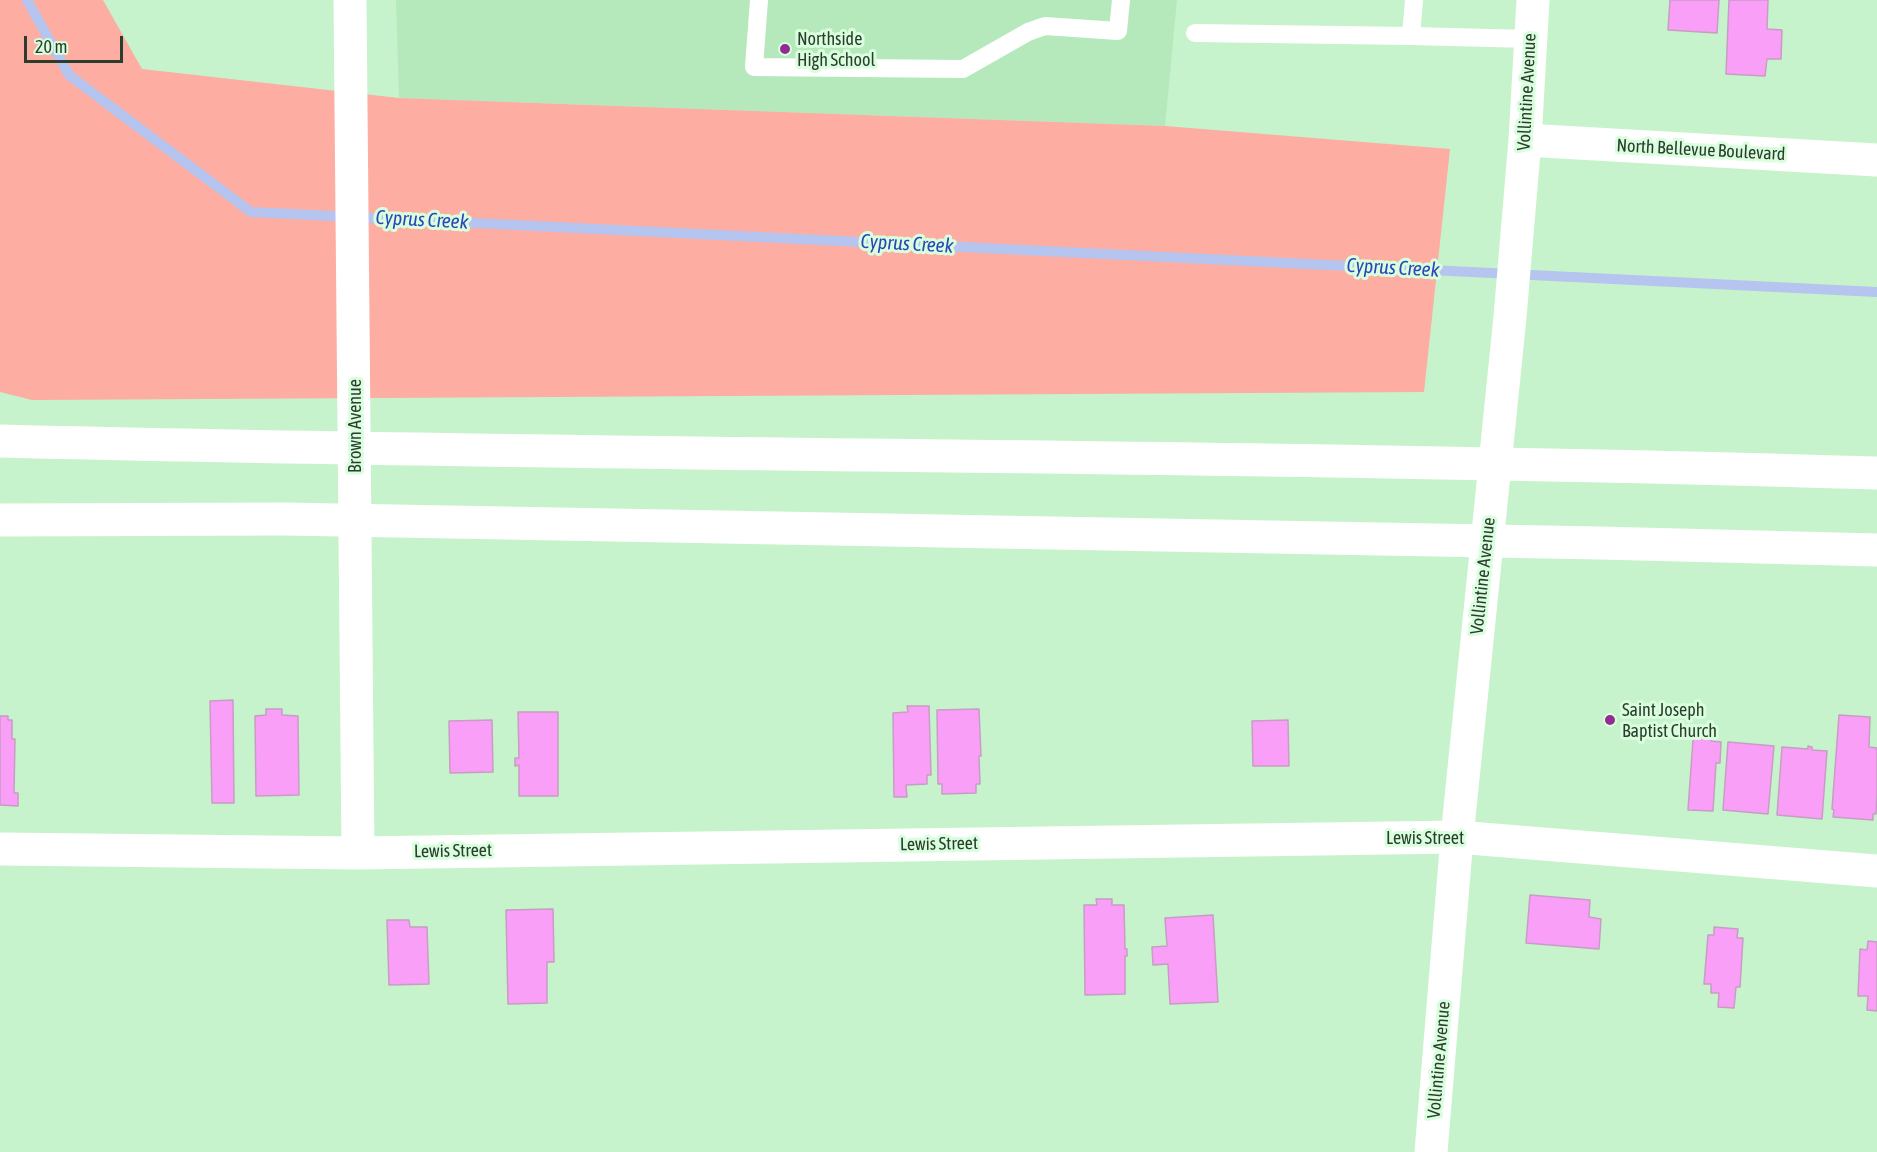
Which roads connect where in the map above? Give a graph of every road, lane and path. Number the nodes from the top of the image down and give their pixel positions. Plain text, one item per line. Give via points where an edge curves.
1 (350, 0) edge
2 (759, 0) edge
3 (1121, 0) edge
4 (1414, 0) edge
5 (1533, 0) edge
6 (1195, 33) dead end
7 (1411, 36) junction
8 (1530, 39) junction
9 (1525, 140) junction
10 (1877, 160) edge
11 (0, 441) edge
12 (1877, 473) edge
13 (0, 520) edge
14 (182, 520) junction
15 (0, 541) edge
16 (1877, 550) edge
17 (1457, 837) junction
18 (0, 849) edge
19 (358, 853) junction
20 (1877, 871) edge
21 (1431, 1152) edge

1 - 19 main road, Brown Avenue
2 - 3 lane via 754,67 963,69 1045,26 1118,31
4 - 7 lane
5 - 8 main road, Vollintine Avenue
6 - 7 lane
7 - 8 lane
8 - 9 main road, Vollintine Avenue
9 - 10 main road, North Bellevue Boulevard
9 - 17 main road, Vollintine Avenue
11 - 12 main road via 270,448 1395,461
13 - 14 main road
14 - 15 main road
14 - 16 main road
17 - 19 main road, Lewis Street
17 - 20 main road, Lewis Street
17 - 21 main road, Vollintine Avenue
18 - 19 main road, Lewis Street

